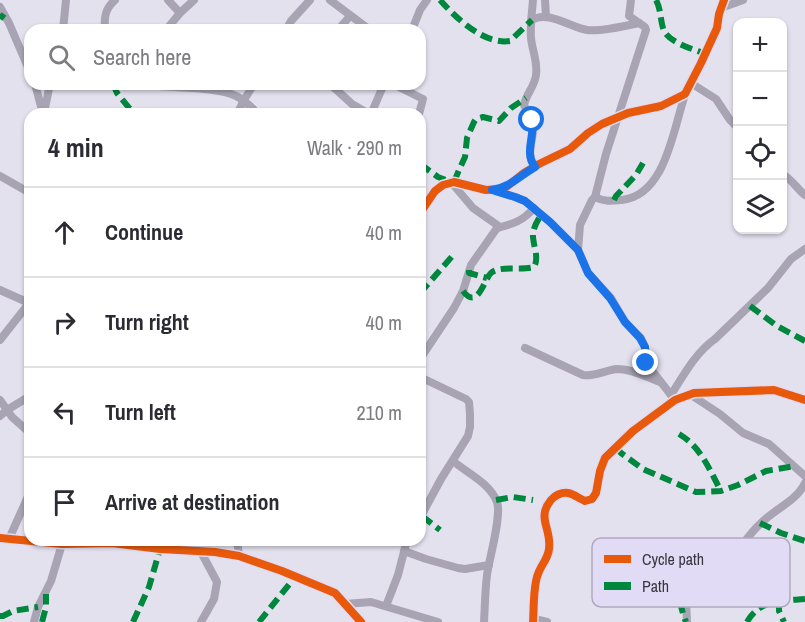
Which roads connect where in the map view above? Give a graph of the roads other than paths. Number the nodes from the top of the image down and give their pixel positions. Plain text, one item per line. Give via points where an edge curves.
1 (66, 0) edge
2 (115, 0) edge
3 (168, 0) edge
4 (194, 0) edge
5 (310, 0) edge
6 (330, 0) edge
7 (426, 0) edge
8 (533, 0) edge
9 (544, 0) edge
10 (631, 0) edge
11 (743, 0) edge
12 (722, 4) edge
13 (0, 7) edge
14 (180, 13) junction
15 (350, 16) junction
16 (546, 16) junction
17 (532, 20) junction
18 (639, 23) junction
19 (64, 24) edge
20 (105, 24) edge
21 (171, 24) edge
22 (289, 24) edge
23 (343, 24) edge
24 (361, 24) edge
25 (414, 24) edge
26 (24, 58) edge
27 (693, 79) junction
28 (37, 90) edge
29 (49, 90) edge
30 (208, 90) edge
31 (250, 90) edge
32 (337, 90) edge
33 (381, 90) edge
34 (405, 90) edge
35 (685, 94) junction
36 (244, 100) junction
37 (41, 108) edge
38 (44, 108) edge
39 (240, 108) edge
40 (252, 108) edge
41 (359, 108) edge
42 (373, 108) edge
43 (421, 108) edge
44 (619, 117) junction
45 (736, 126) edge
46 (535, 167) junction
47 (0, 176) edge
48 (787, 176) edge
49 (451, 182) junction
50 (24, 190) edge
51 (492, 190) junction
52 (805, 195) edge
53 (595, 197) junction
54 (426, 204) edge
55 (534, 208) junction
56 (500, 227) junction
57 (805, 249) edge
58 (578, 250) junction
59 (0, 290) edge
60 (24, 301) edge
61 (24, 309) edge
62 (0, 340) edge
63 (525, 348) dead end
64 (426, 351) edge
65 (426, 380) edge
66 (660, 382) junction
67 (691, 395) junction
68 (673, 397) junction
69 (0, 400) edge
70 (24, 400) edge
71 (805, 400) edge
72 (3, 413) edge
73 (24, 429) edge
74 (453, 461) junction
75 (805, 476) edge
76 (805, 483) edge
77 (426, 500) edge
78 (24, 503) edge
79 (4, 538) edge
80 (748, 538) edge
81 (24, 540) edge
82 (61, 546) edge
83 (140, 546) edge
84 (238, 546) edge
85 (405, 546) edge
86 (404, 550) junction
87 (201, 552) junction
88 (239, 556) junction
89 (489, 565) junction
90 (345, 604) junction
91 (386, 606) junction
92 (34, 622) edge
93 (201, 622) edge
94 (362, 622) edge
95 (438, 622) edge
96 (484, 622) edge
97 (533, 622) edge
98 (547, 622) edge

1 - 19 street
2 - 20 street via 106,11
3 - 14 street
4 - 14 street
5 - 22 street
6 - 15 street
7 - 25 street
8 - 17 street
9 - 16 street
10 - 18 street via 629,15
11 - 12 street
12 - 27 street via 717,28
13 - 26 street
14 - 21 street
15 - 23 street
15 - 24 street
16 - 17 street
16 - 18 street via 591,31
17 - 46 street via 537,72 524,105 533,125 529,152
18 - 44 street via 646,30 644,40
27 - 35 street
27 - 45 street via 692,84 716,99
28 - 37 street
29 - 38 street
30 - 36 street
31 - 36 street
32 - 41 street
33 - 42 street
34 - 43 street via 423,99
35 - 44 street via 661,106
35 - 53 street via 670,147 651,185 630,199 607,201
36 - 39 street
36 - 40 street
44 - 46 street
44 - 53 street
46 - 51 street via 506,187
47 - 50 street
48 - 52 street
49 - 51 street
49 - 54 street via 435,191
49 - 56 street via 473,208
51 - 55 street via 521,199
53 - 58 street via 580,225
55 - 56 street via 511,225
55 - 58 street
56 - 64 street via 471,265 463,291
57 - 68 street via 703,349
58 - 66 street via 588,273 640,338 645,361
59 - 60 street
61 - 62 street
63 - 66 street via 583,375 618,369
65 - 74 street via 469,402 469,431
66 - 68 street
67 - 68 street
67 - 71 street via 774,390
67 - 75 street via 743,433 769,444
68 - 97 street via 605,458 592,499 585,501 567,493 550,501 544,514 550,547 536,581
69 - 72 street
70 - 72 street
72 - 73 street
74 - 77 street
74 - 89 street via 487,488 498,504
76 - 80 street via 794,498 760,523
78 - 79 street
79 - 81 street
82 - 92 street
83 - 87 street
84 - 88 street
85 - 86 street
86 - 89 street via 458,568
86 - 91 street
87 - 88 street
87 - 93 street via 217,582 214,599
88 - 90 street via 335,593
89 - 96 street
90 - 91 street via 371,602
90 - 94 street
91 - 95 street
97 - 98 street

